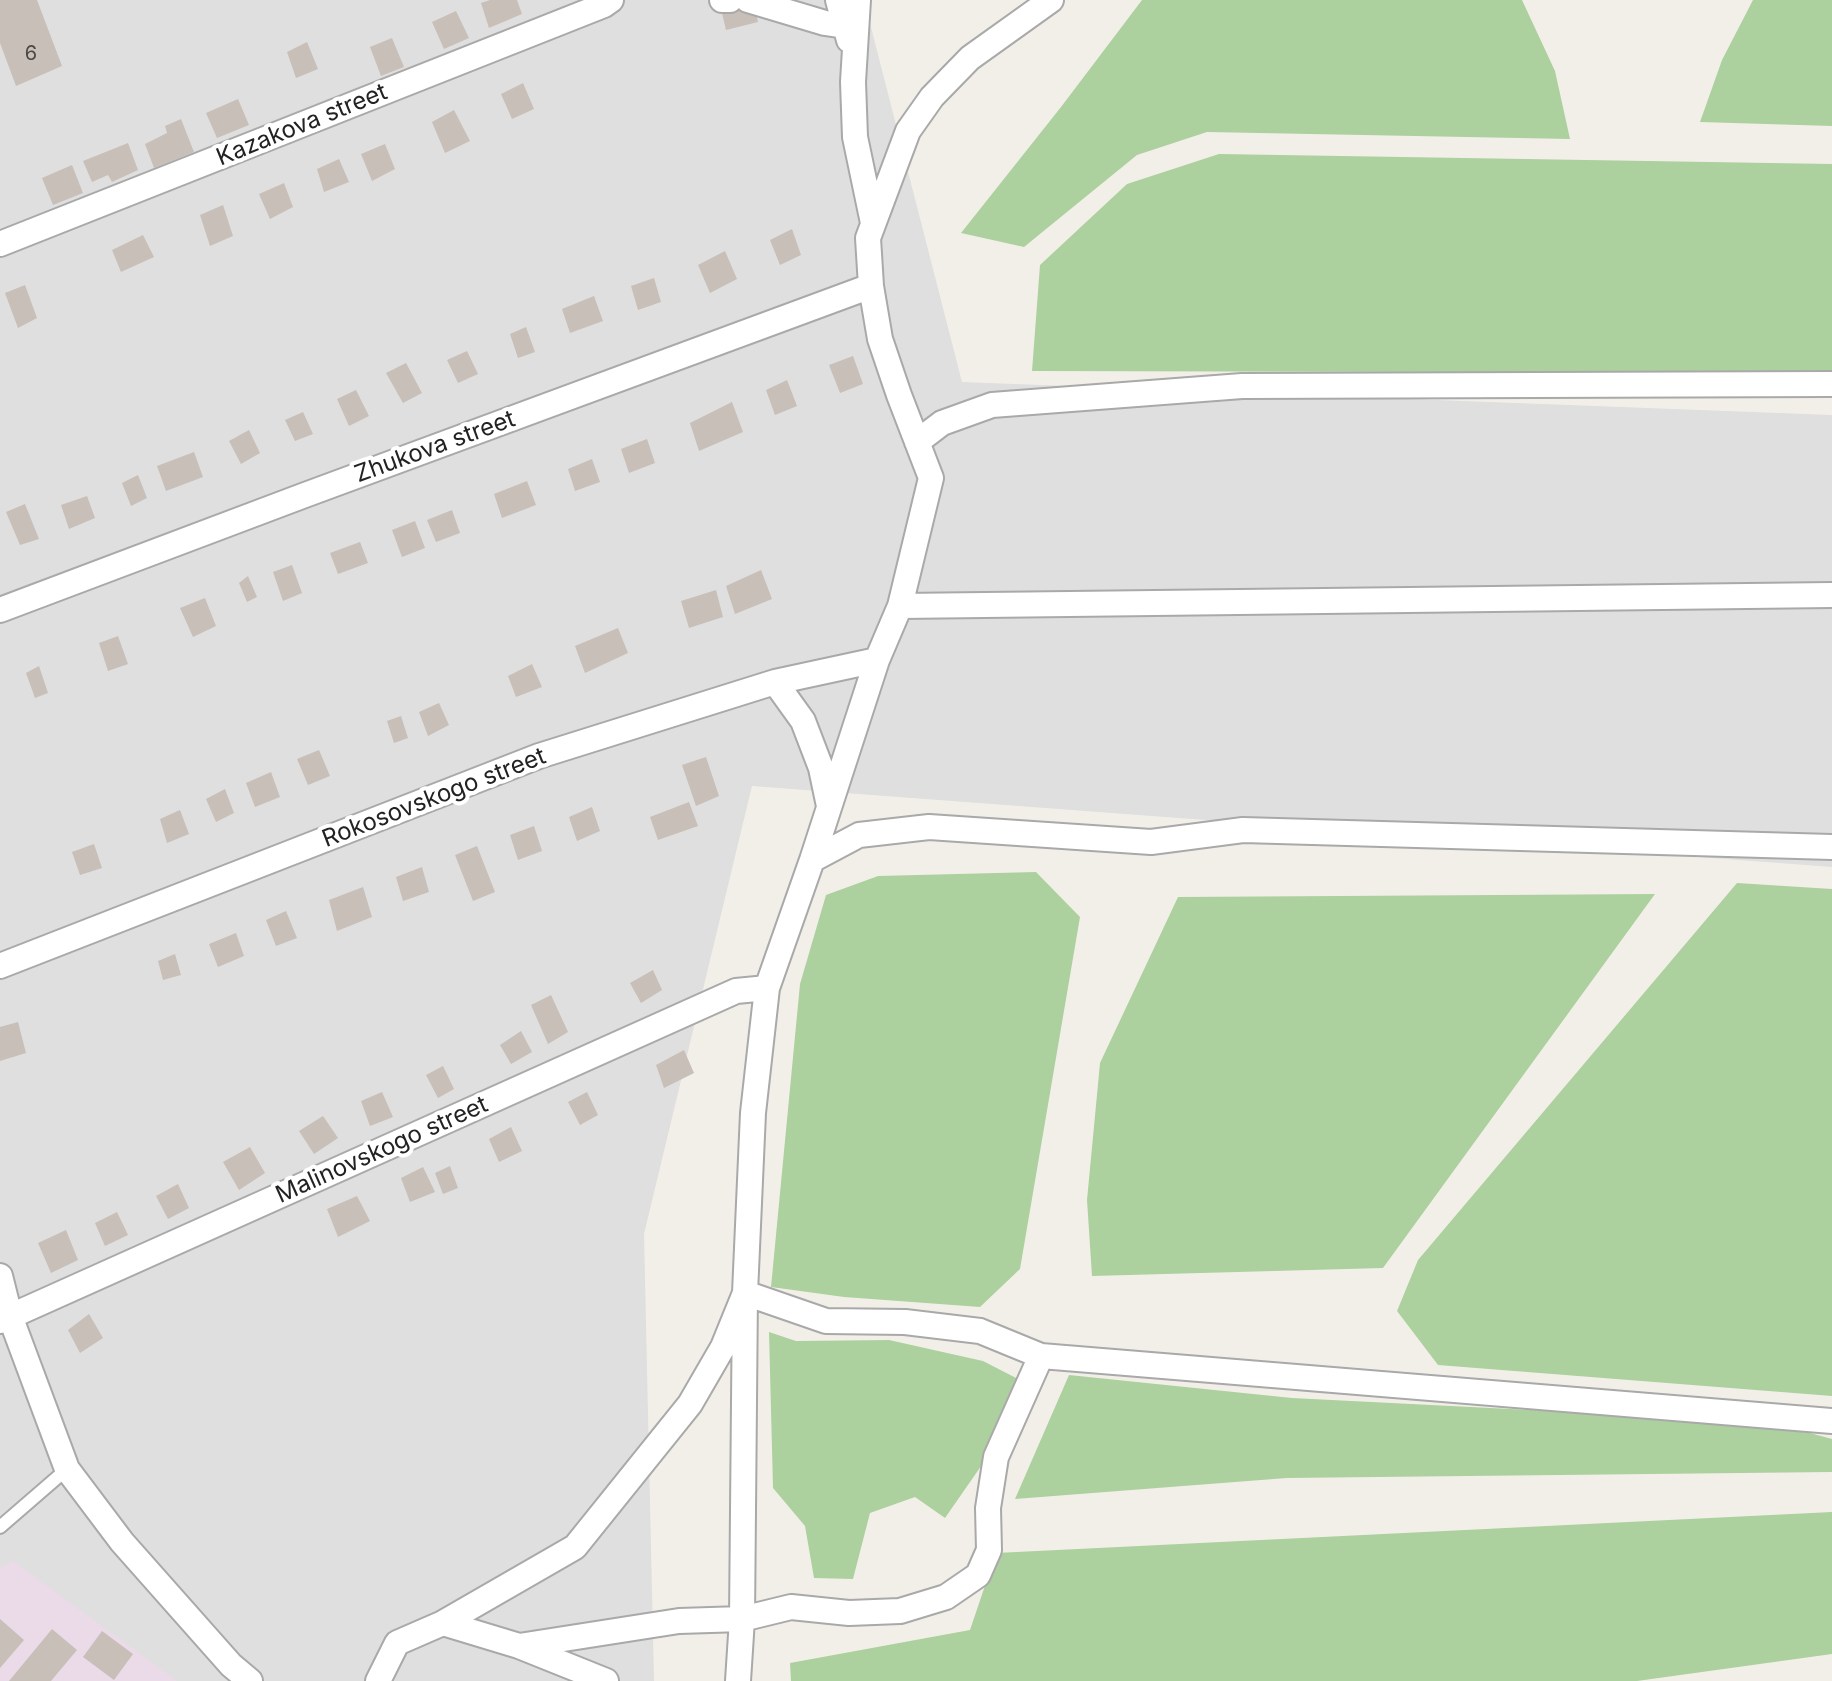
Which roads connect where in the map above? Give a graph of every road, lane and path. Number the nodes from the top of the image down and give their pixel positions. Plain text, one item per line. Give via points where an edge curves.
1 (722, 0) edge
2 (730, 0) edge
3 (748, 0) edge
4 (838, 0) edge
5 (858, 0) edge
6 (1051, 0) edge
7 (607, 3) edge
8 (845, 26) junction
9 (854, 60) junction
10 (873, 223) junction
11 (0, 244) edge
12 (871, 286) junction
13 (1832, 384) edge
14 (917, 442) junction
15 (1832, 595) edge
16 (900, 606) junction
17 (0, 610) edge
18 (877, 660) junction
19 (775, 682) junction
20 (830, 807) junction
21 (1832, 847) edge
22 (812, 860) junction
23 (0, 966) edge
24 (767, 988) junction
25 (0, 1276) edge
26 (745, 1293) junction
27 (5, 1319) edge
28 (1041, 1356) junction
29 (1832, 1421) edge
30 (67, 1469) junction
31 (0, 1527) edge
32 (742, 1619) junction
33 (443, 1623) junction
34 (519, 1646) junction
35 (250, 1681) edge
36 (378, 1681) edge
37 (606, 1681) edge
38 (738, 1681) edge

1 - 2 street
3 - 8 street
4 - 8 street
5 - 9 street
6 - 10 street via 970,58 932,97 908,131
7 - 11 street, Kazakova street
8 - 9 street
9 - 10 street via 855,137
10 - 12 street via 868,238
12 - 14 street via 880,339
12 - 17 street, Zhukova street
13 - 14 street via 1242,386 992,405 942,423
14 - 16 street via 931,478
15 - 16 street
16 - 18 street
18 - 19 street, Rokosovskogo street
18 - 20 street
19 - 20 street via 803,721
19 - 23 street, Rokosovskogo street via 539,756
20 - 22 street
21 - 22 street via 1243,830 1151,842 929,827 859,835
22 - 24 street
24 - 26 street via 753,1113
24 - 27 street, Malinovskogo street via 736,991
25 - 27 street
26 - 28 street via 826,1321 905,1322 980,1331
26 - 32 street
26 - 33 street via 723,1347 690,1404 575,1547
27 - 30 street
28 - 29 street
28 - 32 street via 996,1457 988,1508 989,1550 978,1575 946,1597 900,1611 791,1607
30 - 31 lane
30 - 35 street via 122,1542
32 - 34 street via 679,1621
32 - 38 street
33 - 34 street
33 - 36 street via 397,1643
34 - 37 street

